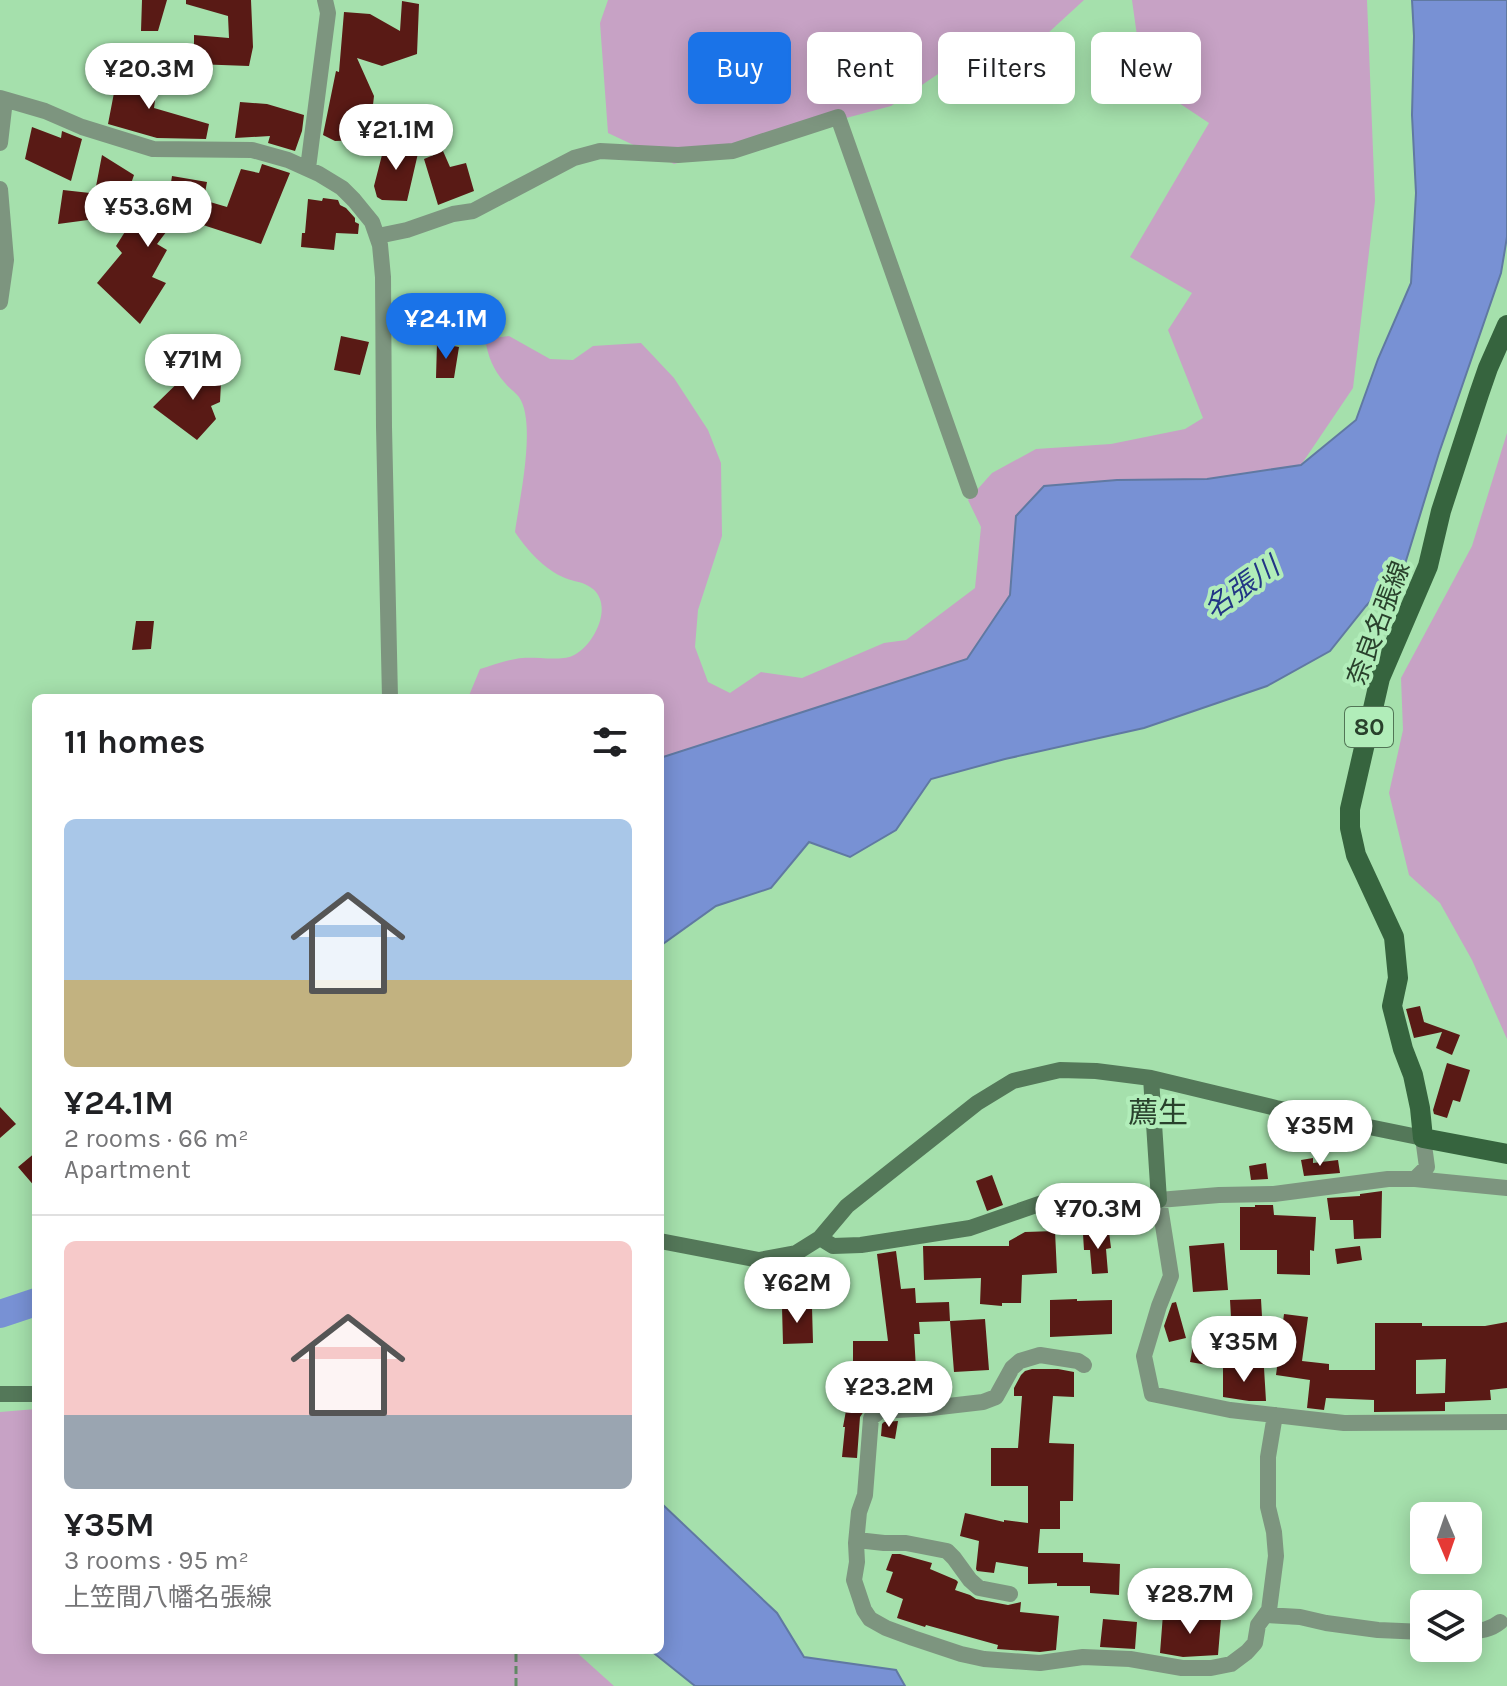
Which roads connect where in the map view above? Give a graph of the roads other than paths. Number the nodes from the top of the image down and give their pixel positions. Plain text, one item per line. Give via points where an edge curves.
1 (325, 0) edge
2 (2, 99) edge
3 (0, 143) edge
4 (308, 168) junction
5 (0, 189) edge
6 (378, 236) junction
7 (0, 302) edge
8 (1507, 325) edge
9 (970, 491) dead end
10 (390, 694) edge
11 (1151, 1078) junction
12 (1423, 1138) junction
13 (1507, 1154) edge
14 (1415, 1179) junction
15 (1507, 1188) edge
16 (1159, 1200) junction
17 (820, 1238) junction
18 (664, 1242) edge
19 (1084, 1365) dead end
20 (0, 1394) edge
21 (32, 1394) edge
22 (1275, 1415) junction
23 (1507, 1422) edge
24 (857, 1540) junction
25 (1010, 1594) dead end
26 (1267, 1615) junction
27 (1500, 1622) dead end
28 (1410, 1631) edge
29 (1482, 1631) edge

1 - 4 street via 328,13
2 - 3 street
2 - 4 street via 153,149 252,150
4 - 6 street via 342,188
5 - 7 street via 6,260
6 - 9 street via 473,211 587,154 733,151 838,117
6 - 10 street
8 - 12 main road, 奈良名張線 / 80 via 1479,394 1428,566 1380,678 1350,809 1356,855 1394,937 1398,978 1392,1006 1413,1075
11 - 12 main road
11 - 16 main road
11 - 17 main road via 1060,1070 1013,1081 977,1103 847,1206
12 - 13 main road
12 - 14 street via 1427,1167
14 - 15 street
14 - 16 street
16 - 17 main road via 1068,1194 970,1228 861,1245 833,1246
16 - 22 street via 1171,1276 1144,1356 1152,1394
17 - 18 main road via 796,1253 759,1260
19 - 24 street via 1040,1355 1020,1361 996,1397 983,1402 880,1411 871,1418
20 - 21 main road
22 - 23 street via 1344,1423
22 - 26 street via 1268,1507 1276,1556
24 - 25 street via 947,1551 979,1588
24 - 26 street via 854,1580 870,1619 984,1659 1040,1663 1083,1657 1211,1668 1231,1664 1247,1652
26 - 28 street
27 - 29 street

